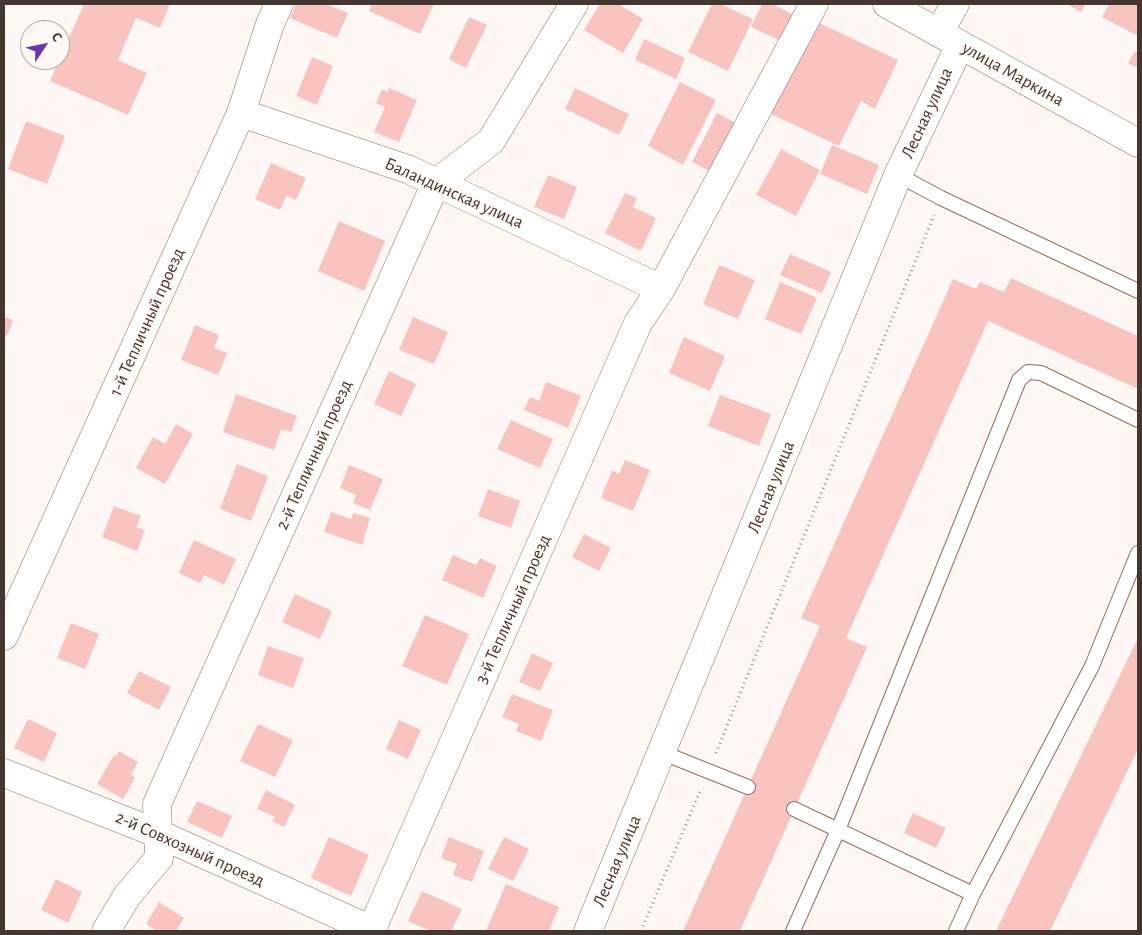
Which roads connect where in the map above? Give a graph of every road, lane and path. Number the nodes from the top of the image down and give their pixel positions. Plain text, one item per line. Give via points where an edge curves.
1 (280, 4) edge
2 (574, 4) edge
3 (814, 4) edge
4 (887, 4) edge
5 (955, 4) edge
6 (949, 39) junction
7 (242, 113) junction
8 (1138, 143) edge
9 (898, 175) junction
10 (436, 183) junction
11 (941, 198) junction
12 (661, 290) junction
13 (1138, 291) edge
14 (1138, 420) edge
15 (1138, 553) edge
16 (4, 636) edge
17 (663, 753) junction
18 (4, 773) edge
19 (708, 773) junction
20 (748, 787) dead end
21 (794, 809) dead end
22 (838, 830) junction
23 (159, 834) junction
24 (973, 894) junction
25 (106, 931) edge
26 (372, 931) edge
27 (588, 931) edge
28 (641, 931) edge
29 (793, 931) edge
30 (956, 931) edge

1 - 7 street, 1-й Тепличный проезд via 270,24
2 - 10 street, 2-й Тепличный проезд via 491,141
3 - 12 street, 3-й Тепличный проезд
4 - 6 street, улица Маркина
5 - 6 street, Лесная улица
6 - 8 street, улица Маркина
6 - 9 street, Лесная улица
7 - 10 street, Баландинская улица via 410,170
7 - 16 street, 1-й Тепличный проезд
9 - 11 lane
9 - 17 street, Лесная улица
10 - 12 street, Баландинская улица
10 - 23 street, 2-й Тепличный проезд via 157,804
11 - 13 lane
11 - 19 path
12 - 26 street, 3-й Тепличный проезд via 638,322
14 - 22 lane via 1041,373 1028,372 1018,380
15 - 24 lane via 1092,666
17 - 19 lane
17 - 27 street, Лесная улица
18 - 23 street, 2-й Совхозный проезд
19 - 20 lane
19 - 28 path
21 - 22 lane
22 - 24 lane
22 - 29 lane
23 - 25 street, 2-й Тепличный проезд via 159,858 127,896
23 - 26 street, 2-й Совхозный проезд
24 - 30 lane

